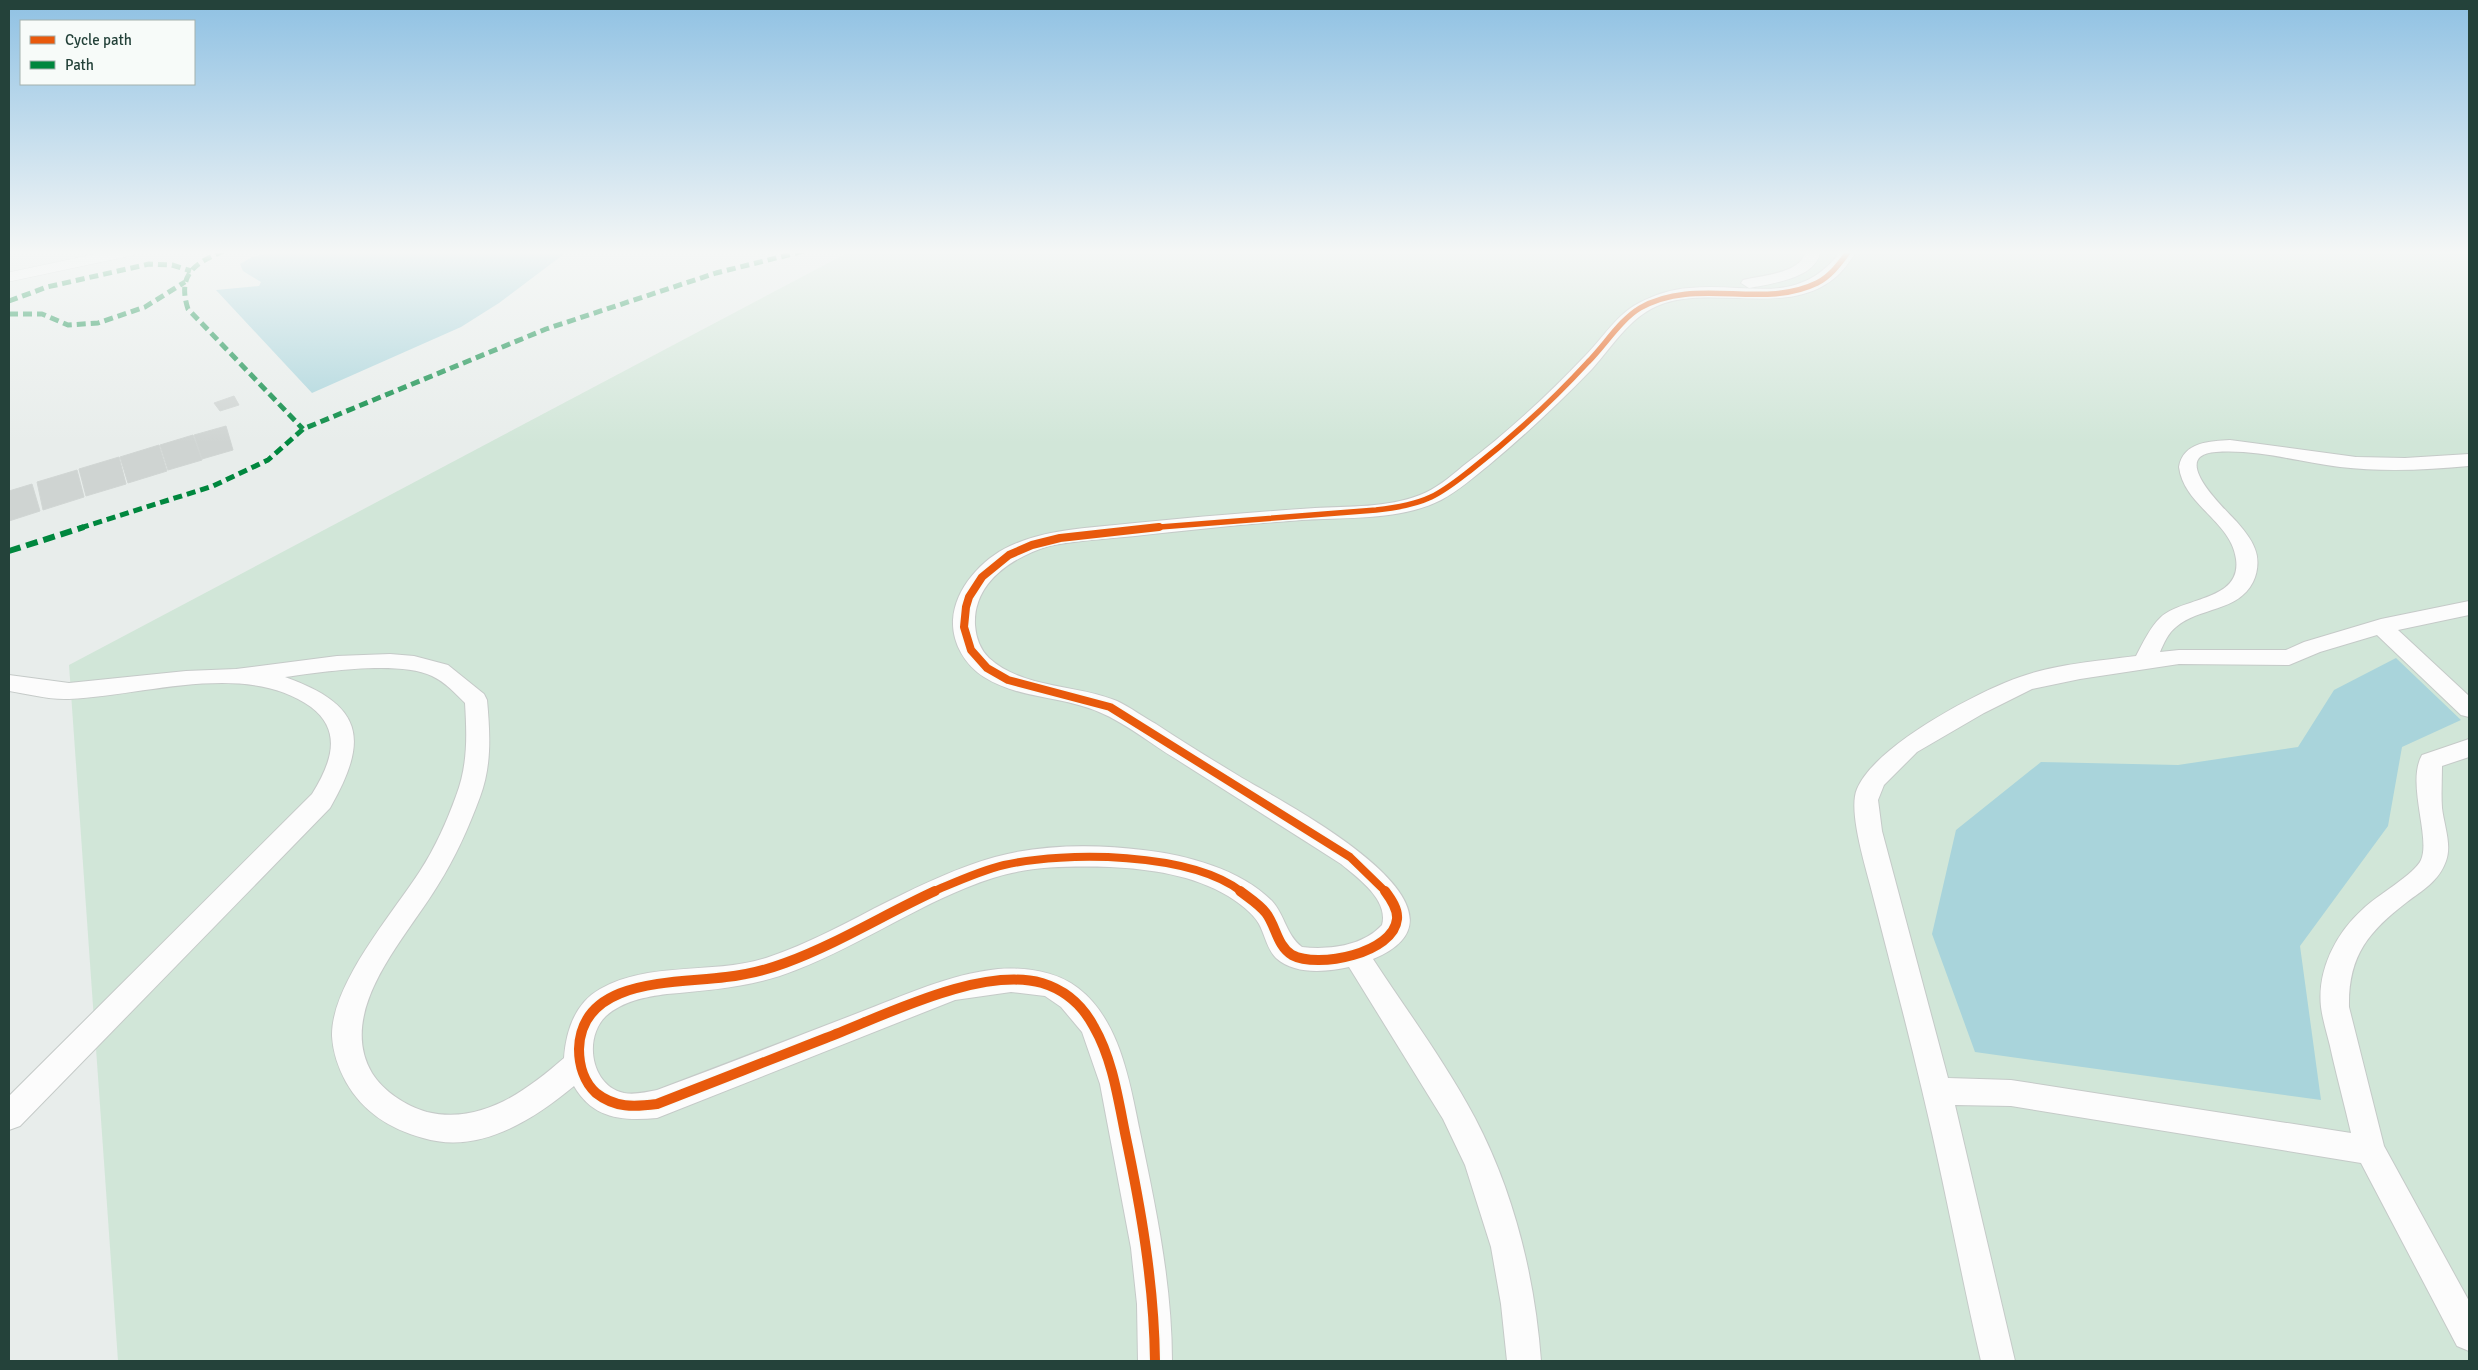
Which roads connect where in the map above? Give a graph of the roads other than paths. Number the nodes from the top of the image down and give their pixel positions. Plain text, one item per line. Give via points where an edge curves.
1 (1630, 315) edge
2 (2469, 460) edge
3 (2469, 608) edge
4 (2381, 626) junction
5 (2144, 661) junction
6 (237, 676) junction
7 (9, 683) edge
8 (2469, 709) edge
9 (2469, 748) edge
10 (1356, 955) junction
11 (579, 1063) junction
12 (1937, 1091) junction
13 (9, 1116) edge
14 (2370, 1150) junction
15 (2469, 1334) edge
16 (1155, 1361) edge
17 (1524, 1361) edge
18 (1998, 1361) edge

1 - 10 street via 1602,348 1512,438 1452,485 1427,499 1394,508 1222,520 1056,538 1004,558 984,576 971,594 964,611 965,638 982,665 1011,681 1090,699 1110,707 1350,857 1367,871 1393,903 1398,917 1394,932
2 - 5 street via 2380,463 2247,448 2217,446 2198,450 2188,460 2190,478 2204,500 2239,536 2247,561 2246,573 2236,592 2168,622
3 - 4 street
4 - 5 street via 2312,647 2289,658 2201,656
4 - 8 street
5 - 12 street via 2051,676 2018,687 1909,746 1882,770 1869,789 1866,800 1870,831
6 - 7 street via 67,691
6 - 11 street via 351,663 399,662 434,668 476,700 479,737 476,773 462,808 430,876 364,979 346,1023 346,1044 352,1066 369,1093 386,1108 409,1120 444,1129 471,1128 521,1109
6 - 13 street via 257,677 293,688 330,708 342,727 343,744 336,778 321,801
9 - 14 street via 2430,761 2430,808 2435,852 2427,873 2368,920 2344,952 2336,971 2333,987 2335,1007
10 - 11 street via 1323,960 1292,956 1279,942 1264,910 1248,896 1199,872 1168,863 1106,857 1011,864 926,894 765,970 731,979 625,990 606,1000 584,1022 578,1049
10 - 17 street via 1445,1096 1469,1137 1483,1170 1496,1203 1508,1252
11 - 16 street via 582,1075 599,1095 622,1106 651,1105 953,990 998,979 1045,985 1066,995 1084,1013 1097,1033 1118,1095 1146,1241 1156,1326
12 - 14 street via 2011,1093
12 - 18 street
14 - 15 street

